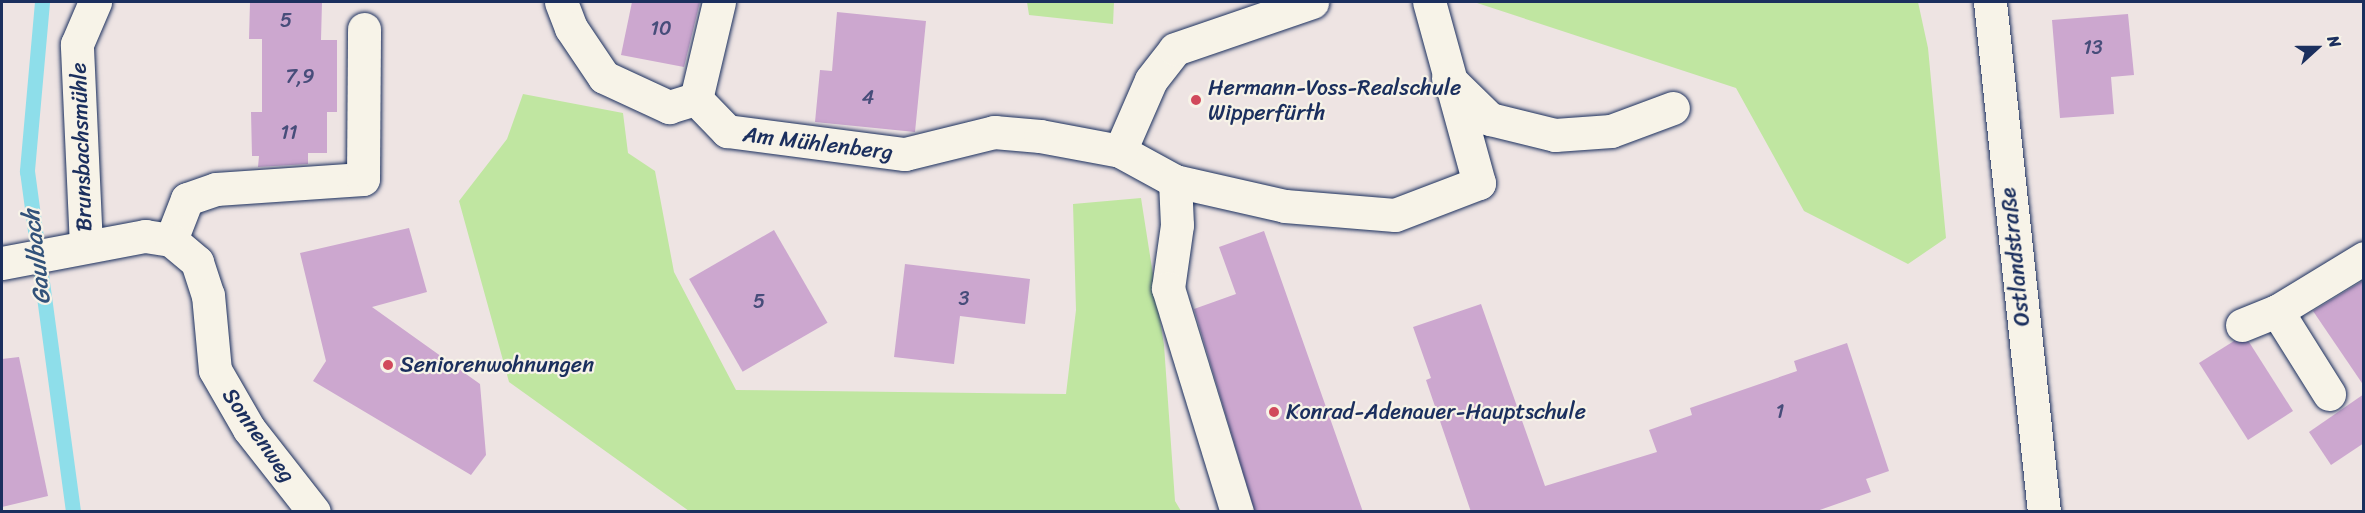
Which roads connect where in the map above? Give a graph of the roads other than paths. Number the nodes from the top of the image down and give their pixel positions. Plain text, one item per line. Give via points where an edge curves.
1 (95, 2) edge
2 (561, 2) edge
3 (719, 2) edge
4 (1312, 2) edge
5 (1429, 2) edge
6 (1990, 2) edge
7 (364, 29) dead end
8 (1446, 77) junction
9 (696, 99) junction
10 (1673, 108) dead end
11 (1120, 151) junction
12 (1175, 181) junction
13 (171, 240) junction
14 (76, 248) junction
15 (2364, 258) edge
16 (2, 263) edge
17 (2277, 311) junction
18 (2242, 325) dead end
19 (2329, 394) dead end
20 (314, 512) edge
21 (1237, 512) edge
22 (2044, 512) edge

1 - 14 street, Brunsbachsmühle via 77,44
2 - 9 street via 571,28 604,77 669,107
3 - 9 street
4 - 11 street via 1175,49 1151,80
5 - 8 street
6 - 22 street, Ostlandstraße
7 - 13 street via 363,179 216,189 187,199
8 - 10 street via 1490,119 1556,135 1611,131
8 - 12 street via 1479,183 1395,215 1305,209
9 - 11 street, Am Mühlenberg via 727,131 905,154 994,132
11 - 12 street
12 - 21 street via 1177,225 1168,288
13 - 14 street via 145,236
13 - 20 street, Sonnenweg via 197,262 208,295 215,370 249,429
14 - 16 street, Brunsbachsmühle
15 - 17 street
17 - 18 street
17 - 19 street

